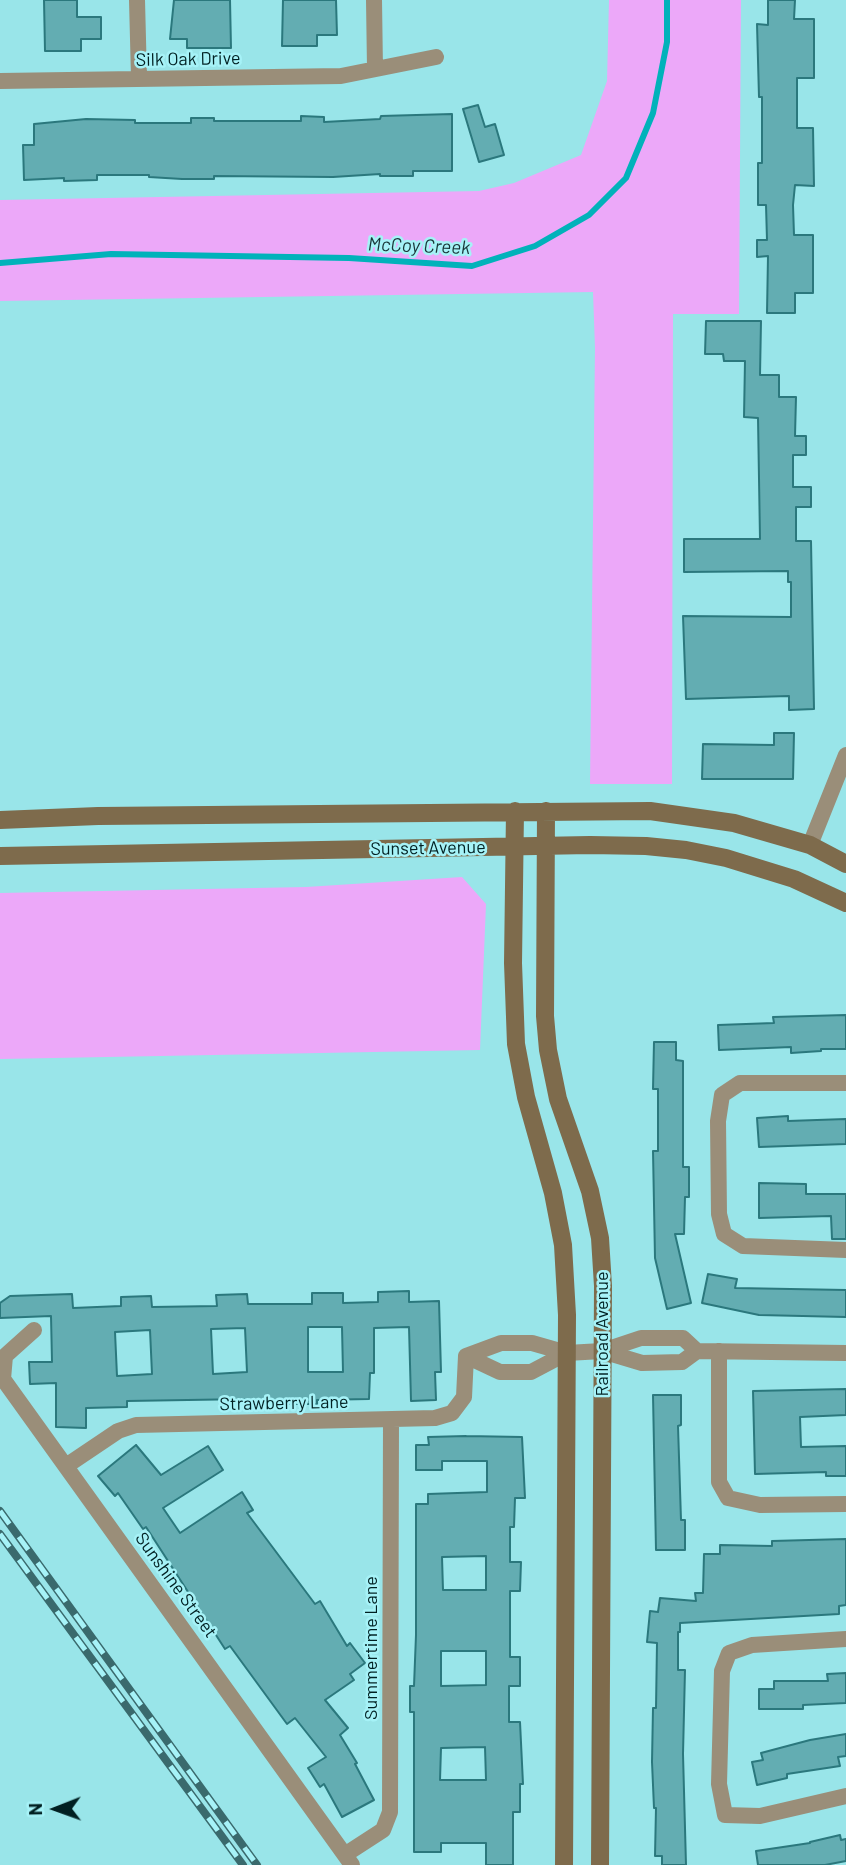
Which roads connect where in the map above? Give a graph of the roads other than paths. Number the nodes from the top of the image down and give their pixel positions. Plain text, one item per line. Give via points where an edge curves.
1 (137, 0) edge
2 (374, 0) edge
3 (436, 57) dead end
4 (375, 69) junction
5 (139, 78) junction
6 (0, 81) edge
7 (846, 755) edge
8 (515, 811) junction
9 (546, 811) junction
10 (0, 820) edge
11 (810, 845) junction
12 (514, 846) junction
13 (545, 846) junction
14 (0, 856) edge
15 (846, 864) edge
16 (846, 903) edge
17 (846, 1083) edge
18 (846, 1250) edge
19 (34, 1330) dead end
20 (697, 1350) junction
21 (602, 1351) junction
22 (719, 1351) junction
23 (567, 1353) junction
24 (846, 1353) edge
25 (466, 1356) junction
26 (391, 1420) junction
27 (66, 1466) junction
28 (846, 1504) edge
29 (846, 1639) edge
30 (846, 1796) edge
31 (349, 1860) edge
32 (564, 1865) edge
33 (600, 1865) edge

1 - 5 street
2 - 4 street
3 - 4 street, Silk Oak Drive
4 - 5 street, Silk Oak Drive via 341,76
5 - 6 street, Silk Oak Drive
7 - 11 street
8 - 9 street, Sunset Avenue
8 - 10 street, Sunset Avenue
8 - 12 street, Railroad Avenue
9 - 11 street, Sunset Avenue via 691,815
9 - 13 street, Railroad Avenue
11 - 15 street, Sunset Avenue
12 - 13 street, Sunset Avenue
12 - 14 street, Sunset Avenue
12 - 23 street, Railroad Avenue via 516,1044 563,1245
13 - 16 street, Sunset Avenue via 686,850 794,879
13 - 21 street, Railroad Avenue via 548,1050 558,1100 590,1191 600,1238
17 - 18 street via 740,1083 722,1095 718,1121 719,1214 724,1234 743,1246
19 - 27 street, Sunshine Street via 5,1356 3,1379
20 - 21 street via 682,1362 642,1363
20 - 21 street via 683,1338 641,1338
20 - 22 street
21 - 23 street
21 - 33 street, Railroad Avenue
22 - 24 street
22 - 28 street via 719,1482 728,1498 760,1505
23 - 25 street via 532,1343 500,1343
23 - 25 street via 531,1372 500,1372
23 - 32 street, Railroad Avenue
25 - 26 street, Strawberry Lane via 464,1397 452,1413
26 - 27 street, Strawberry Lane via 136,1425 118,1431
26 - 31 street, Summertime Lane via 390,1812 383,1830
27 - 31 street, Sunshine Street
29 - 30 street via 752,1645 729,1653 722,1671 719,1784 725,1815 760,1816

